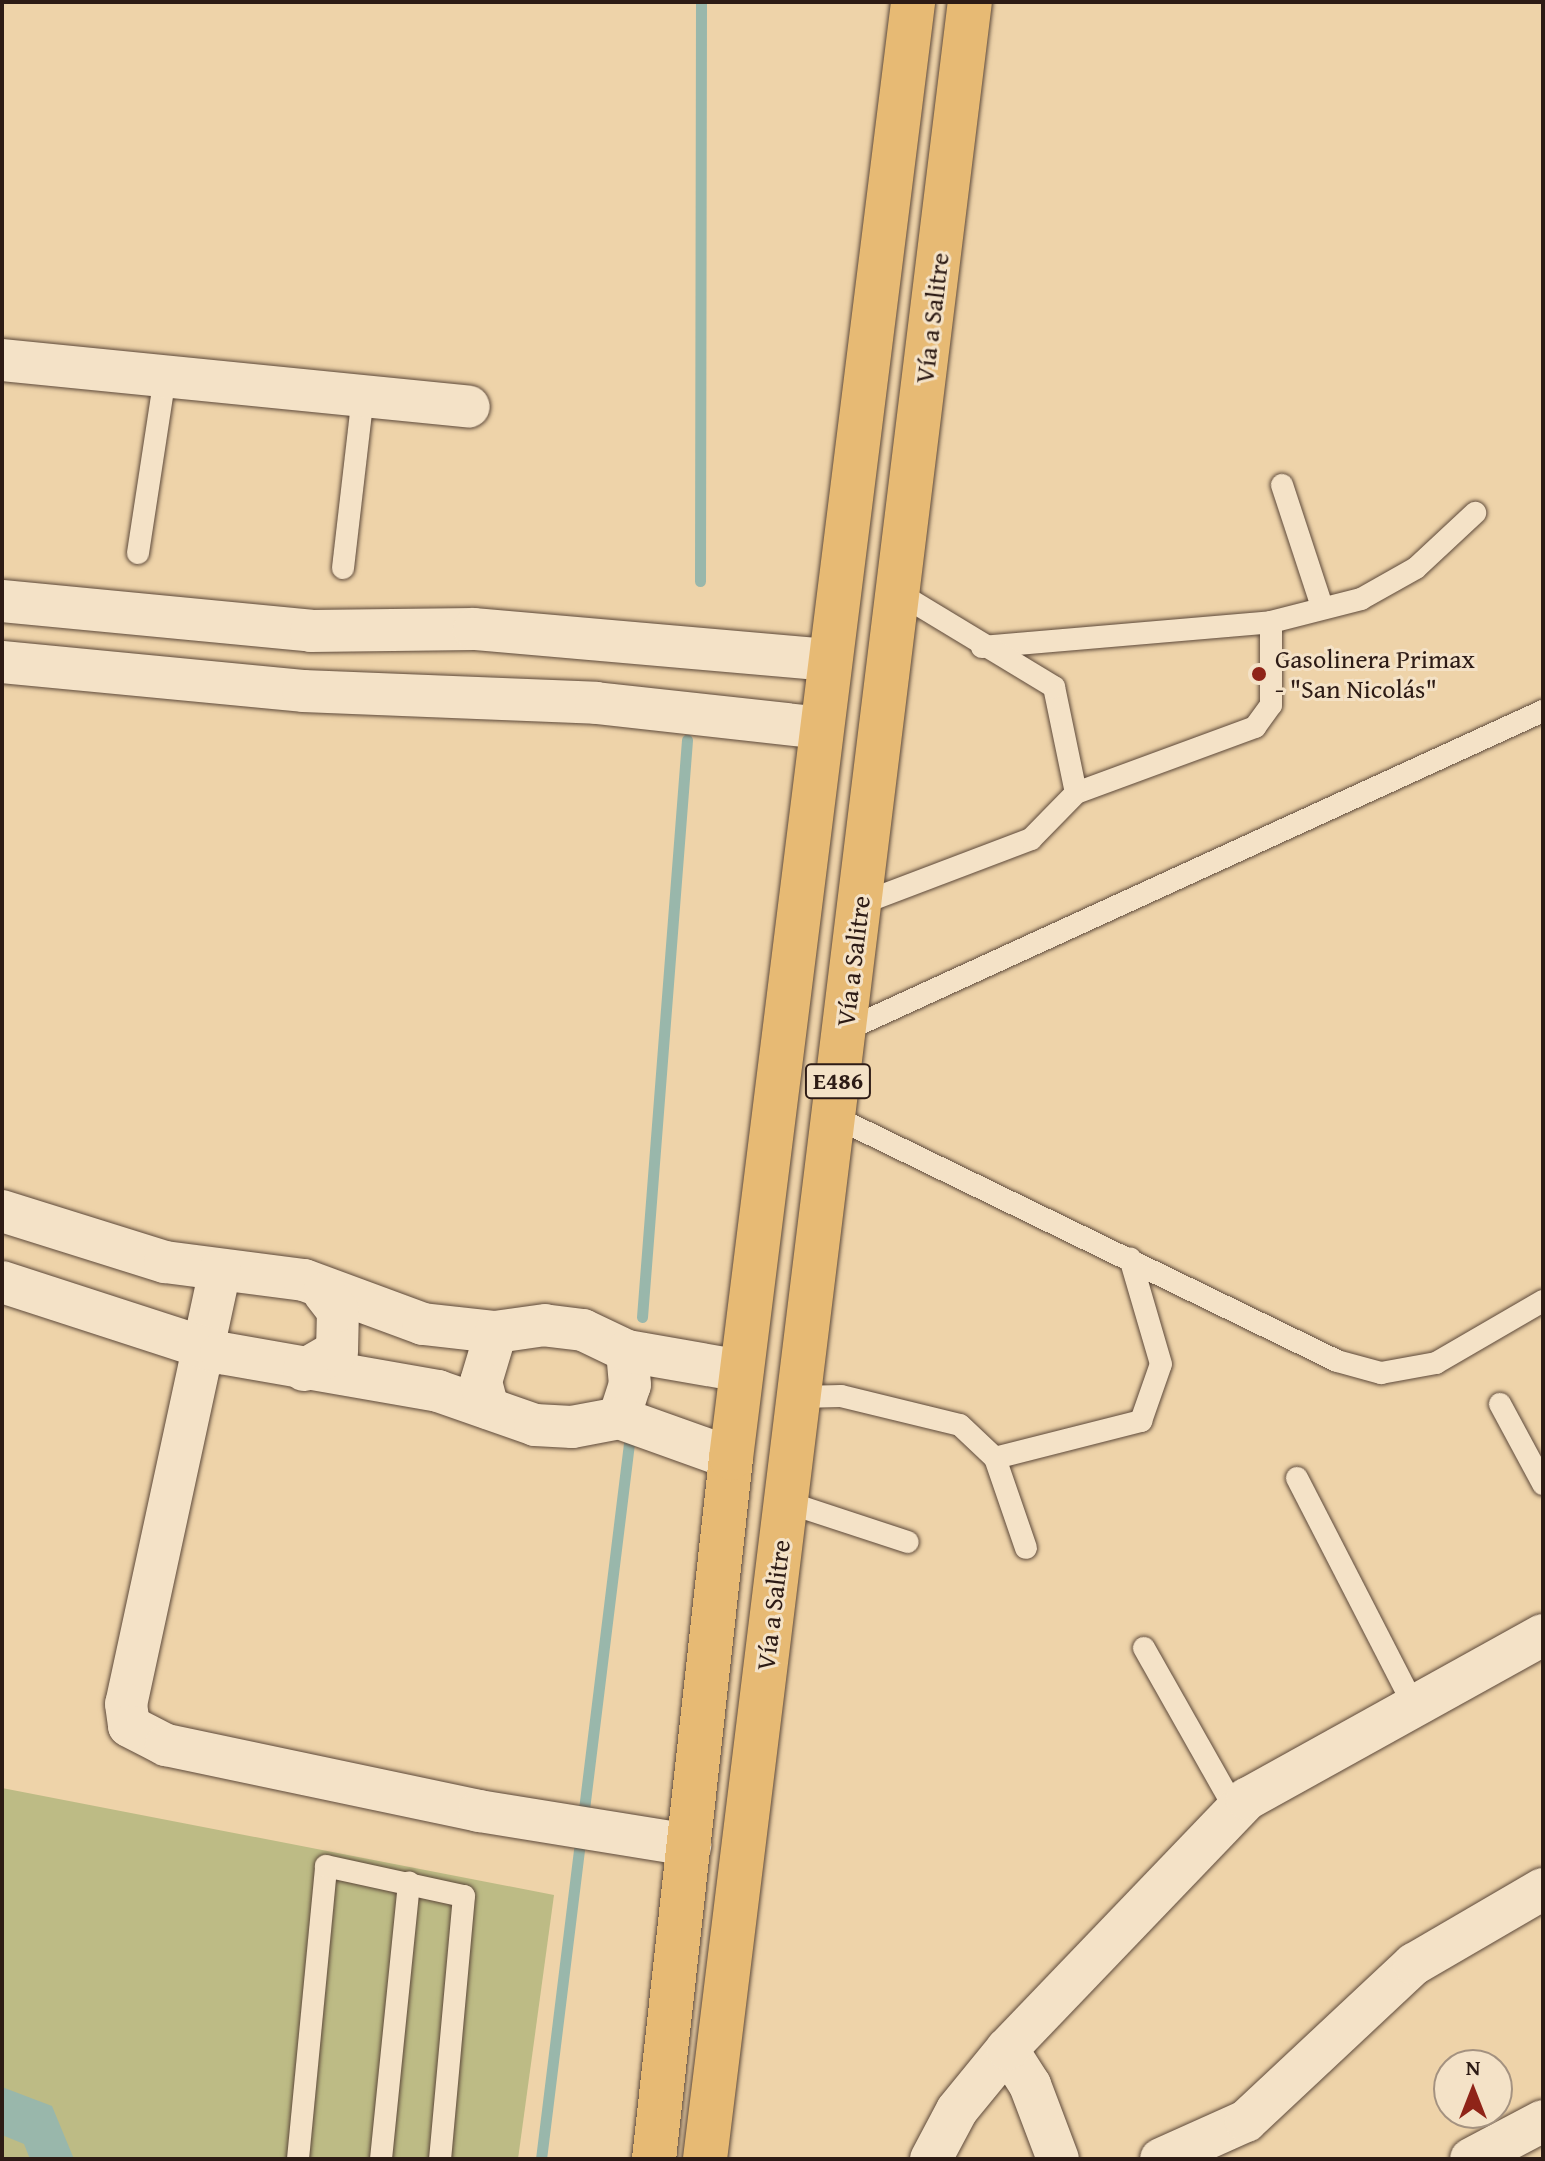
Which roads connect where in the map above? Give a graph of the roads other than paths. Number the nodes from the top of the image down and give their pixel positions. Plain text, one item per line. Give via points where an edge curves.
1 (913, 2) edge
2 (970, 2) edge
3 (2, 360) edge
4 (165, 376) junction
5 (363, 396) junction
6 (469, 407) dead end
7 (1282, 485) dead end
8 (1475, 513) dead end
9 (138, 553) dead end
10 (343, 568) dead end
11 (899, 593) junction
12 (2, 601) edge
13 (1322, 607) junction
14 (1271, 622) junction
15 (982, 647) junction
16 (830, 660) junction
17 (2, 662) edge
18 (1543, 711) edge
19 (822, 728) junction
20 (1076, 793) junction
21 (860, 904) junction
22 (844, 1031) junction
23 (833, 1116) junction
24 (13, 1215) edge
25 (1130, 1258) junction
26 (220, 1270) junction
27 (2, 1282) edge
28 (324, 1293) junction
29 (1543, 1301) edge
30 (423, 1324) junction
31 (496, 1332) junction
32 (202, 1344) junction
33 (627, 1351) junction
34 (304, 1370) junction
35 (742, 1371) junction
36 (413, 1385) junction
37 (799, 1397) junction
38 (1500, 1404) dead end
39 (488, 1408) junction
40 (619, 1418) junction
41 (731, 1458) junction
42 (995, 1458) junction
43 (1297, 1478) dead end
44 (1543, 1484) edge
45 (786, 1502) junction
46 (908, 1542) dead end
47 (1026, 1548) dead end
48 (1543, 1635) edge
49 (1144, 1648) dead end
50 (1413, 1704) junction
51 (1235, 1809) junction
52 (690, 1845) junction
53 (409, 1882) junction
54 (1543, 1889) edge
55 (1007, 2049) junction
56 (1543, 2121) edge
57 (298, 2159) edge
58 (381, 2159) edge
59 (440, 2159) edge
60 (654, 2159) edge
61 (705, 2159) edge
62 (931, 2159) edge
63 (1058, 2159) edge
64 (1161, 2159) edge
65 (1471, 2159) edge

1 - 16 main road, E486
2 - 11 main road, Vía a Salitre / E486
3 - 4 street
4 - 5 street
4 - 9 lane
5 - 6 street
5 - 10 lane
7 - 13 lane
8 - 13 lane via 1416,568 1361,599
11 - 15 lane
11 - 21 main road, Vía a Salitre / E486
12 - 16 street via 311,631 474,629
13 - 14 lane
14 - 15 lane
14 - 20 lane via 1271,705 1255,727
15 - 20 lane via 1054,687
16 - 19 main road, E486
17 - 19 street via 303,691 596,703
18 - 22 lane
19 - 35 main road, E486
20 - 21 lane via 1031,839
21 - 22 main road, Vía a Salitre / E486
22 - 23 main road, Vía a Salitre / E486
23 - 25 lane
23 - 37 main road, Vía a Salitre / E486
24 - 26 street via 165,1262
24 - 27 street
25 - 29 lane via 1337,1361 1381,1373 1436,1363
25 - 42 lane via 1161,1364 1141,1421
26 - 28 street via 304,1280
26 - 32 street
27 - 32 street
28 - 30 street
28 - 34 street via 338,1311 337,1351
30 - 31 street
30 - 36 street
31 - 33 street via 545,1325 583,1330
31 - 39 street via 481,1382
32 - 34 street
32 - 52 street via 126,1704 129,1726 166,1745 539,1822
33 - 35 street
33 - 40 street via 630,1385
34 - 36 street
35 - 41 main road, E486
36 - 39 street
37 - 42 lane via 841,1396 960,1425
37 - 45 main road, Vía a Salitre / E486
38 - 44 lane
39 - 40 street via 535,1425 572,1427
40 - 41 street
41 - 52 main road, E486
42 - 47 lane
43 - 50 lane
45 - 46 lane
45 - 61 main road, Vía a Salitre / E486
48 - 50 street
49 - 51 lane
50 - 51 street via 1282,1774
51 - 55 street
52 - 60 main road, E486
53 - 57 lane via 326,1866
53 - 58 lane
53 - 59 lane via 464,1896
54 - 64 street via 1414,1964 1246,2121
55 - 62 street via 957,2110
55 - 63 street via 1036,2096
56 - 65 street

